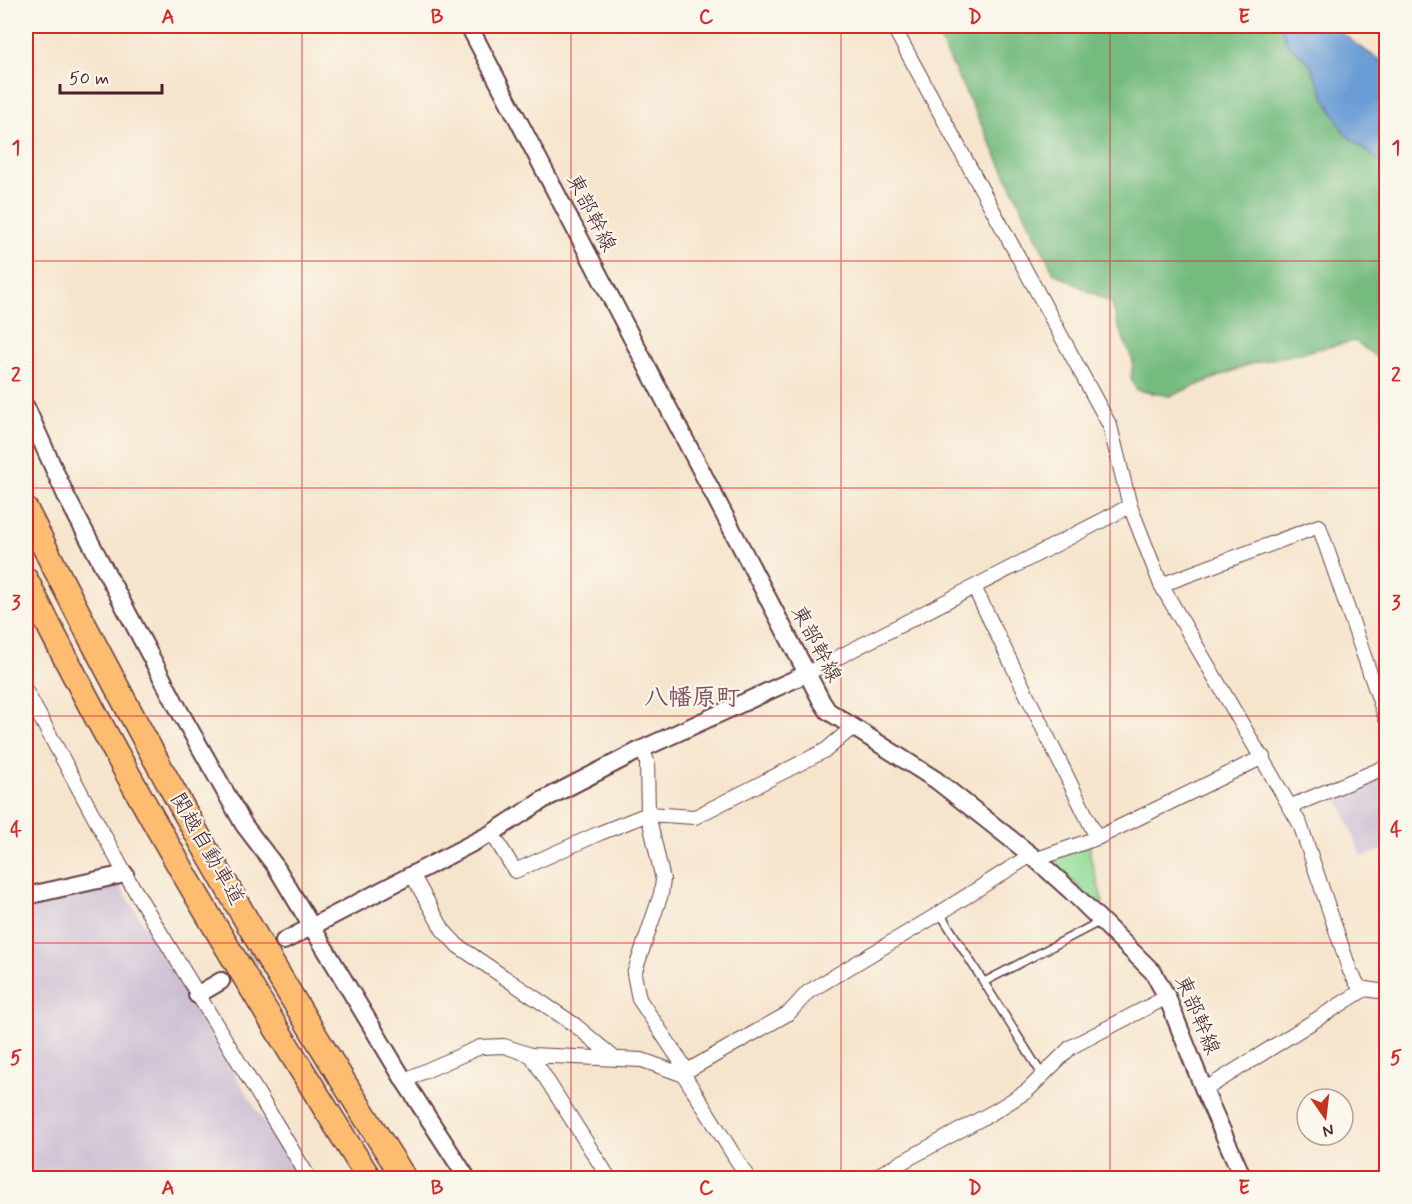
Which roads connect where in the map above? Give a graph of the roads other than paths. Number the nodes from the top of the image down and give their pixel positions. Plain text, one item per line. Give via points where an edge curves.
1 (469, 26) edge
2 (893, 26) edge
3 (26, 407) edge
4 (1130, 506) junction
5 (26, 510) edge
6 (26, 580) edge
7 (1161, 585) junction
8 (974, 587) junction
9 (806, 674) junction
10 (26, 691) edge
11 (1386, 719) edge
12 (853, 727) junction
13 (642, 749) junction
14 (1263, 757) junction
15 (1386, 767) edge
16 (1290, 807) junction
17 (648, 814) junction
18 (492, 833) junction
19 (1097, 838) junction
20 (1034, 857) junction
21 (125, 874) junction
22 (413, 876) junction
23 (26, 896) edge
24 (940, 913) junction
25 (1101, 921) junction
26 (311, 927) junction
27 (284, 941) tunnel mouth
28 (221, 981) tunnel mouth
29 (984, 982) junction
30 (1365, 989) junction
31 (1386, 992) edge
32 (197, 995) junction
33 (1167, 997) junction
34 (531, 1055) junction
35 (613, 1057) junction
36 (685, 1073) junction
37 (1042, 1076) junction
38 (405, 1082) junction
39 (1204, 1090) junction
40 (309, 1179) edge
41 (369, 1179) edge
42 (404, 1179) edge
43 (467, 1179) edge
44 (609, 1179) edge
45 (748, 1179) edge
46 (873, 1179) edge
47 (1243, 1179) edge

1 - 9 street, 東部幹線
2 - 4 street via 1110,426
3 - 26 street via 67,498 180,712 244,825 276,867
4 - 7 street
4 - 8 street
5 - 42 highway, 関越自動車道 via 120,694 219,872
6 - 41 highway, 関越自動車道 via 91,707 189,882
7 - 11 street via 1319,526
7 - 14 street
8 - 9 street
8 - 19 street
9 - 12 street, 東部幹線 via 828,711
9 - 13 street
10 - 21 street
12 - 17 street via 826,750 694,817
12 - 20 street, 東部幹線 via 936,780
13 - 17 street via 647,761
13 - 18 street via 543,800
14 - 16 street
14 - 19 street
15 - 16 street
16 - 30 street via 1300,824 1350,971 1359,987
17 - 18 street via 515,872
17 - 36 street via 663,880 634,974 639,999
18 - 22 street
19 - 20 street
20 - 24 street
20 - 25 street, 東部幹線
21 - 23 street
21 - 32 street
22 - 26 street
22 - 35 street via 443,930 458,946 575,1025
24 - 29 lane
24 - 36 street via 808,992 789,1013
25 - 29 lane
25 - 33 street, 東部幹線 via 1153,972
26 - 27 street
26 - 38 street
28 - 32 street
29 - 37 lane
30 - 31 street
30 - 39 street
32 - 40 street
33 - 37 street via 1071,1047
33 - 39 street, 東部幹線
34 - 35 street
34 - 38 street via 504,1046 480,1047
34 - 44 street
35 - 36 street via 642,1060
36 - 45 street
37 - 46 street via 1027,1091 995,1111
38 - 43 street
39 - 47 street, 東部幹線

